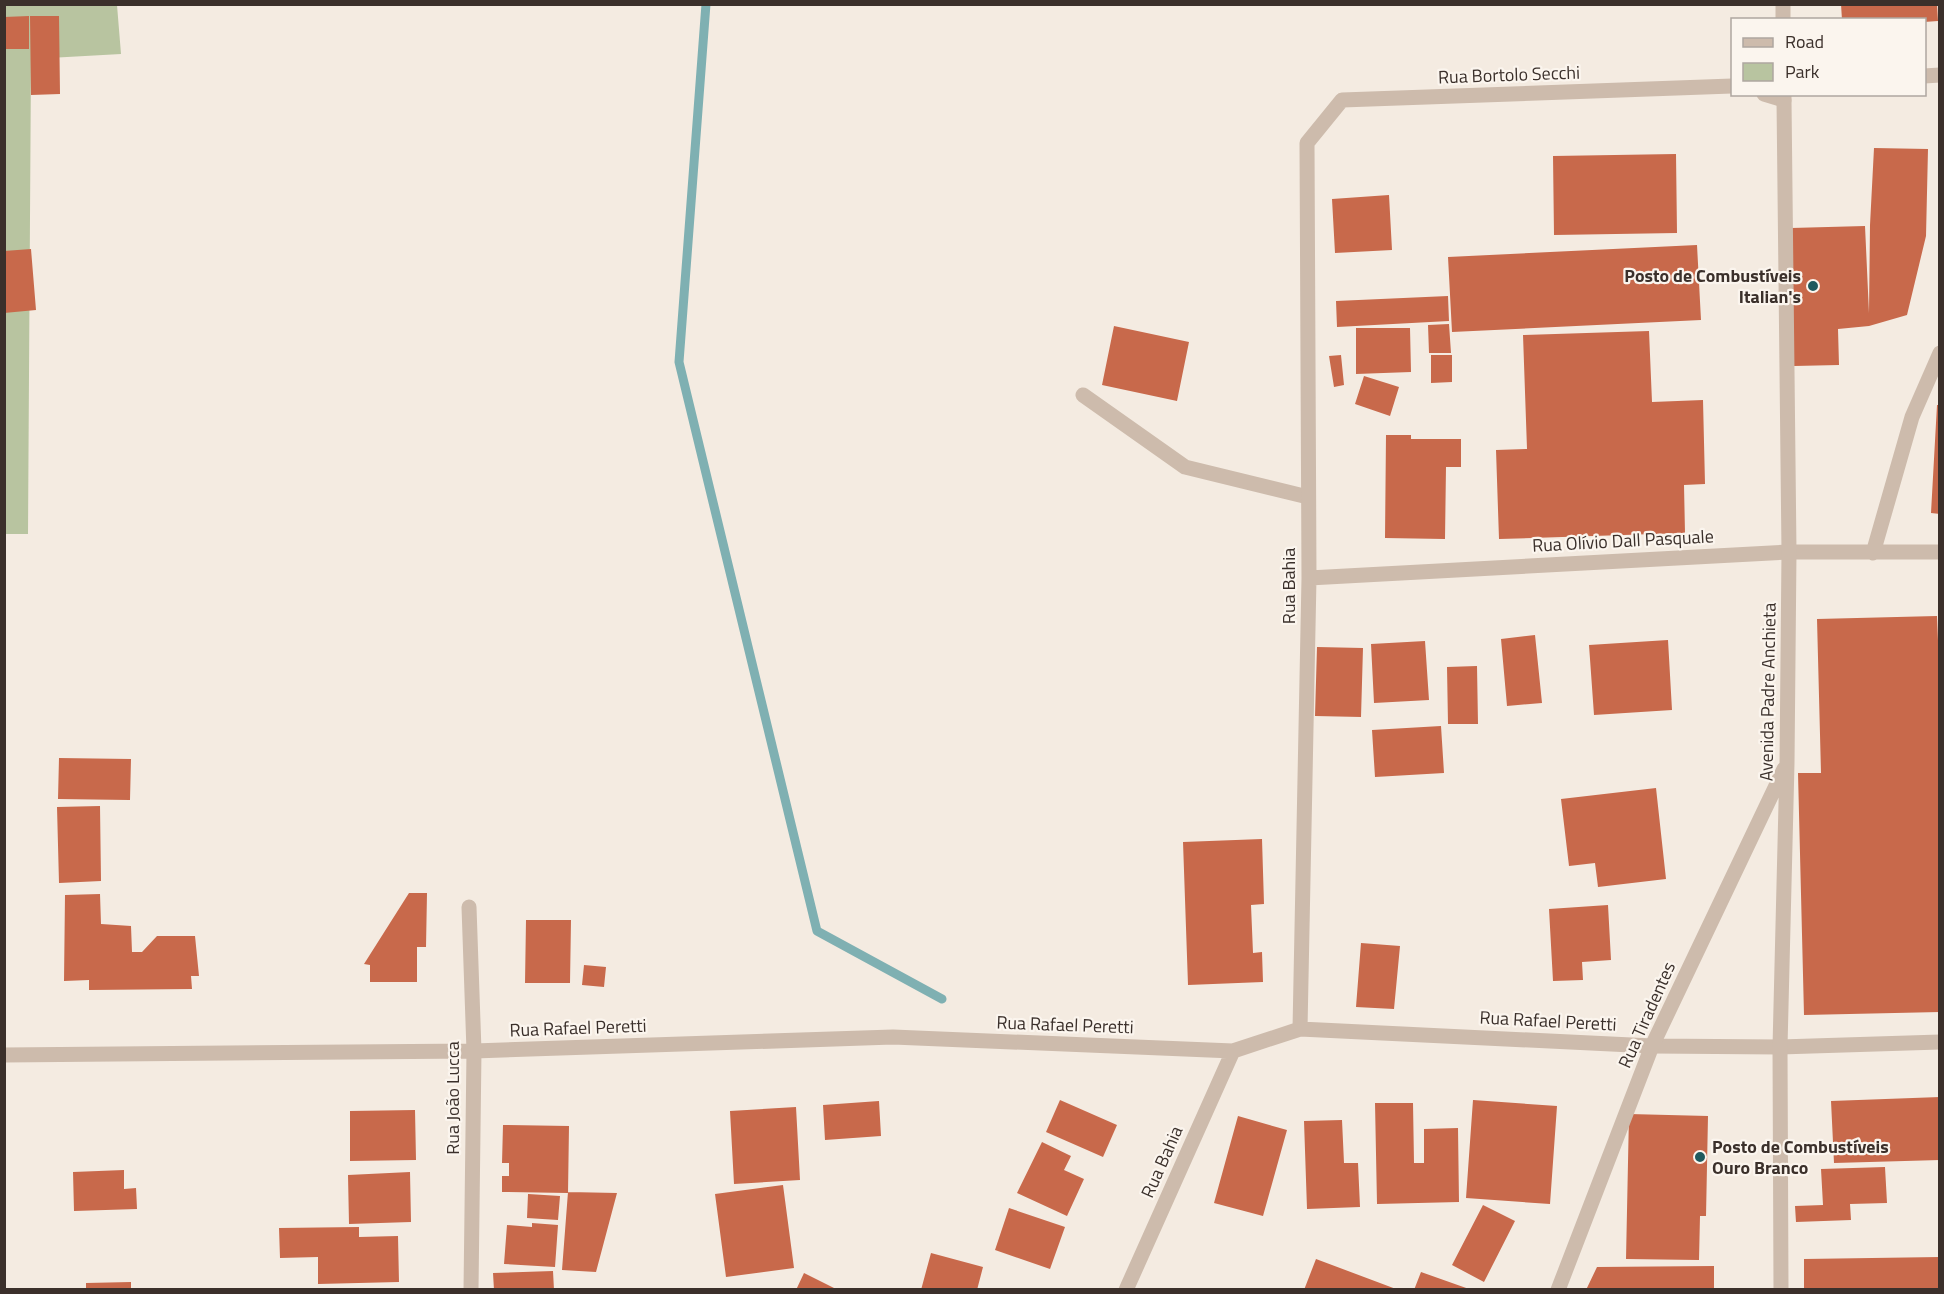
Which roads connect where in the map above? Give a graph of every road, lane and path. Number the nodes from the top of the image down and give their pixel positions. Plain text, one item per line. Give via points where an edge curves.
1 (1731, 86) edge
2 (1784, 98) edge
3 (1307, 143) joint
4 (1940, 353) edge
5 (1083, 395) dead end
6 (1308, 497) junction
7 (1789, 552) junction
8 (1940, 552) edge
9 (1872, 553) junction
10 (1309, 578) junction
11 (1787, 763) junction
12 (469, 907) dead end
13 (1300, 1029) junction
14 (1940, 1042) edge
15 (1652, 1046) junction
16 (1780, 1047) junction
17 (474, 1051) junction
18 (1233, 1051) junction
19 (4, 1055) edge
20 (471, 1290) edge
21 (1126, 1290) edge
22 (1558, 1290) edge
23 (1780, 1290) edge

1 - 3 street, Rua Bortolo Secchi via 1342,100
2 - 7 street, Avenida Padre Anchieta
3 - 6 street, Rua Bahia
4 - 9 street via 1912,417
5 - 6 street via 1185,467
6 - 10 street, Rua Bahia
7 - 9 street, Rua Olívio Dall Pasquale
7 - 10 street, Rua Olívio Dall Pasquale
7 - 11 street, Avenida Padre Anchieta
8 - 9 street, Rua Olívio Dall Pasquale
10 - 13 street, Rua Bahia
11 - 15 street, Rua Tiradentes
11 - 16 street, Avenida Padre Anchieta
12 - 17 street, Rua João Lucca
13 - 15 street, Rua Rafael Peretti
13 - 18 street, Rua Rafael Peretti
14 - 16 street
15 - 16 street, Rua Rafael Peretti
15 - 22 street, Rua Tiradentes
16 - 23 street, Avenida Padre Anchieta
17 - 18 street, Rua Rafael Peretti via 893,1037
17 - 19 street, Rua Rafael Peretti
17 - 20 street, Rua João Lucca
18 - 21 street, Rua Bahia

